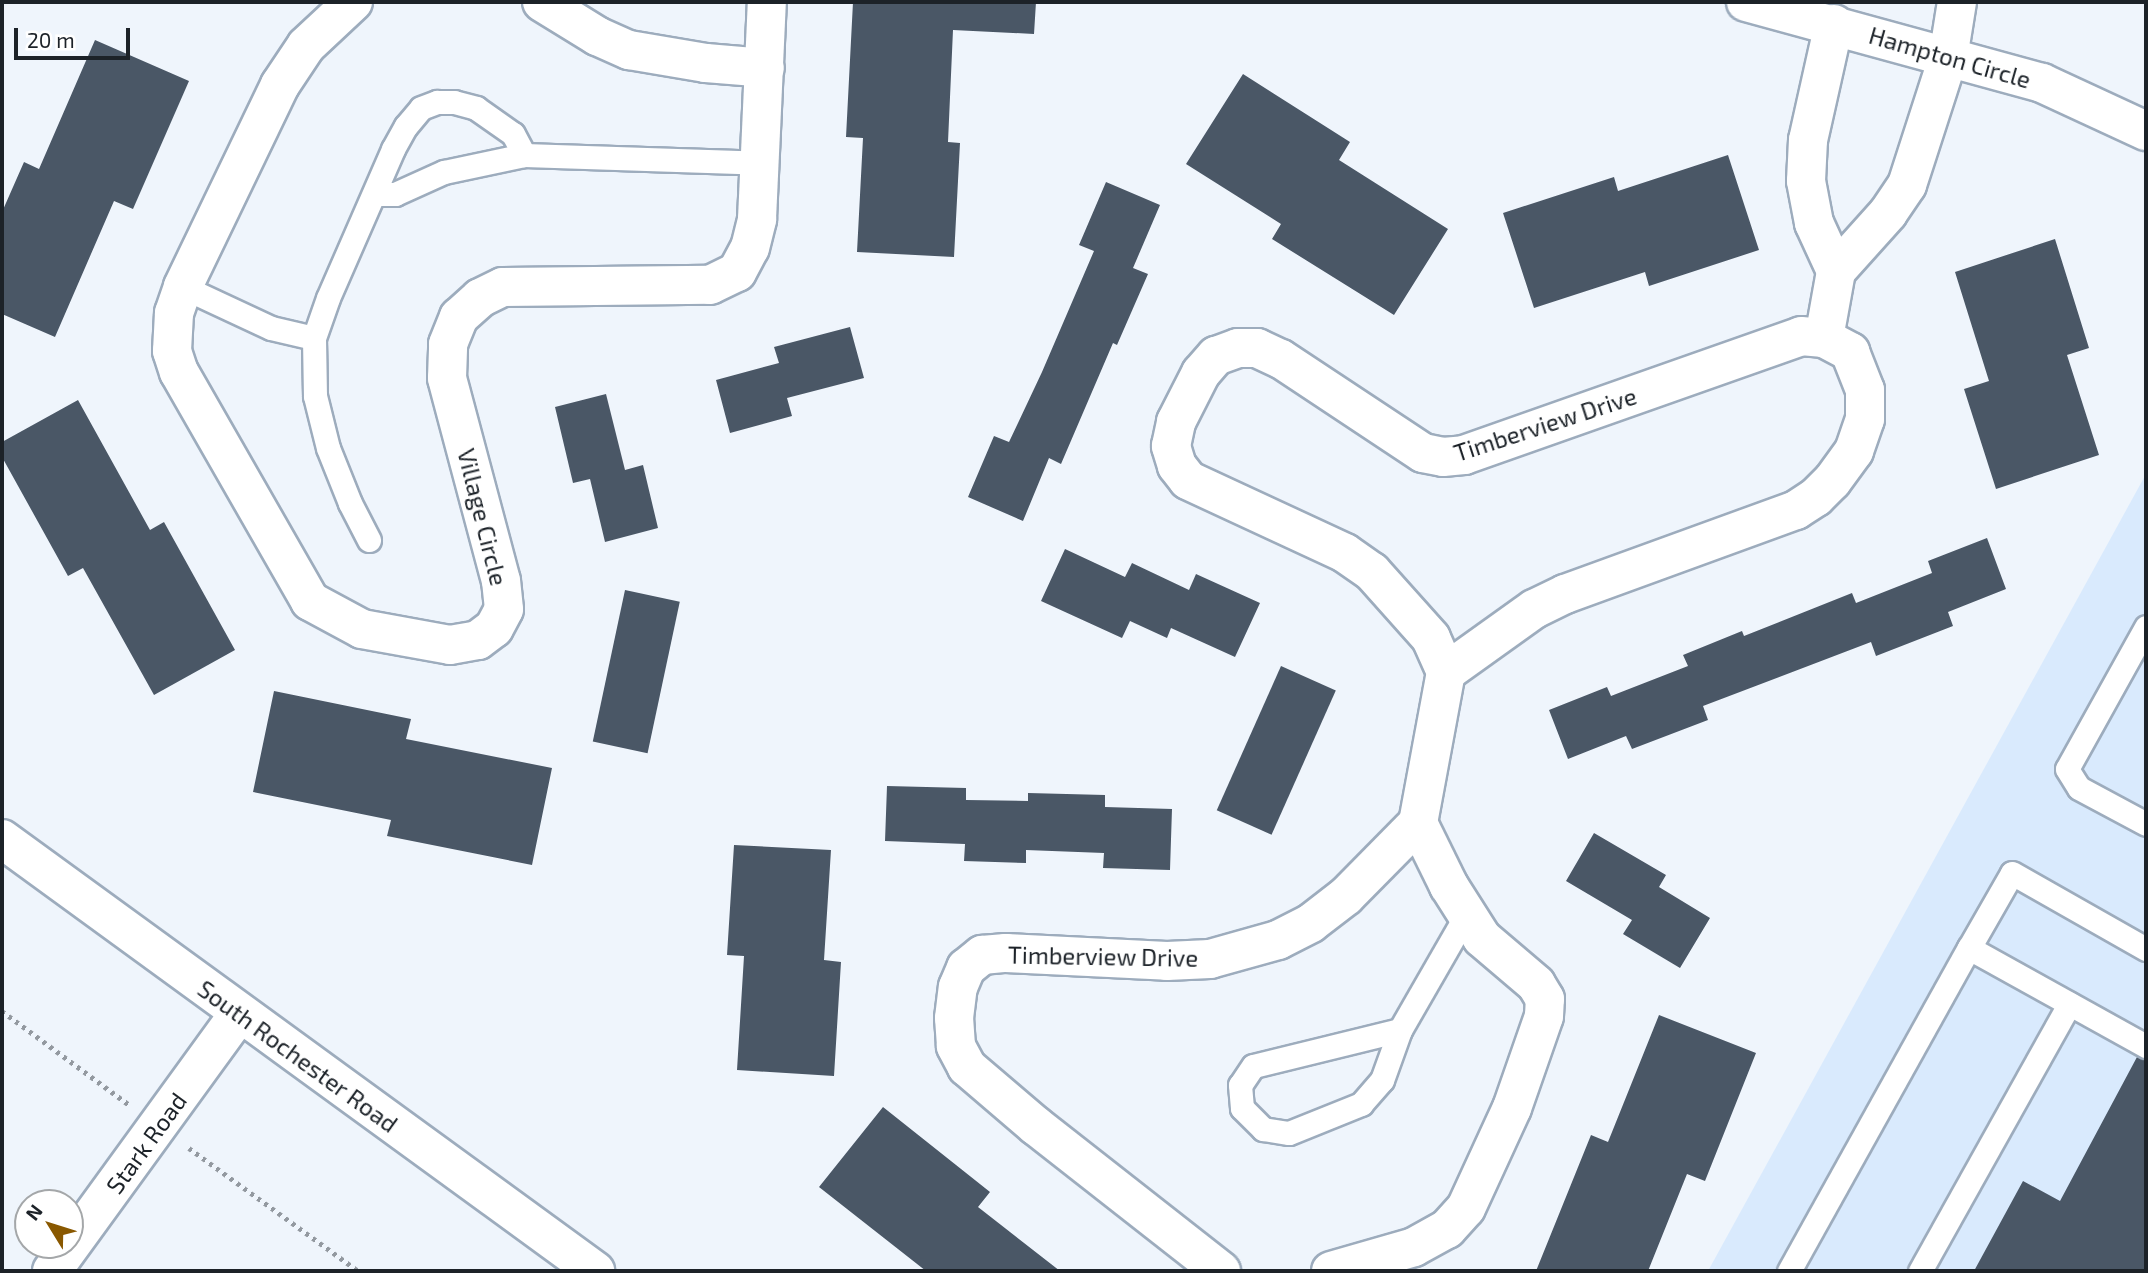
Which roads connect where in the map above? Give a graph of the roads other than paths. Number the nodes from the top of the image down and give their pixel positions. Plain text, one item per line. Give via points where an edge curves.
1 (353, 2) edge
2 (542, 2) edge
3 (767, 2) edge
4 (1746, 2) edge
5 (1957, 2) edge
6 (1835, 24) junction
7 (1948, 58) junction
8 (765, 68) junction
9 (2146, 131) edge
10 (524, 155) junction
11 (761, 163) junction
12 (375, 194) junction
13 (1836, 271) junction
14 (183, 287) junction
15 (314, 338) junction
16 (1824, 338) junction
17 (369, 540) dead end
18 (2146, 627) edge
19 (1446, 672) junction
20 (1418, 823) junction
21 (2146, 824) edge
22 (2, 839) edge
23 (1466, 915) junction
24 (1969, 948) junction
25 (2146, 949) edge
26 (2069, 1004) junction
27 (239, 1014) junction
28 (1400, 1030) junction
29 (2146, 1046) edge
30 (52, 1271) edge
31 (595, 1271) edge
32 (1221, 1271) edge
33 (1331, 1271) edge
34 (1789, 1271) edge
35 (1920, 1271) edge

1 - 14 street, Village Circle via 306,46 286,74
2 - 8 street via 629,50
3 - 8 street, Village Circle
4 - 6 street, Hampton Circle
5 - 7 street
6 - 7 street, Hampton Circle
6 - 13 street via 1808,140 1806,181 1814,223
7 - 9 street, Hampton Circle via 2042,83
7 - 13 street via 1907,185
8 - 11 street, Village Circle
10 - 11 lane
10 - 12 lane via 444,172 395,194
10 - 12 lane via 513,134 496,120 476,108 437,102 421,108 406,125
11 - 14 street, Village Circle via 757,219 750,248 737,272 710,285 503,287 480,298 459,317 448,344 447,378 501,582 504,609 494,628 478,640 450,645 362,629 310,601 179,372 172,331
12 - 15 lane via 327,298
13 - 16 street
14 - 15 lane via 271,328
15 - 17 lane via 316,396 328,448
16 - 19 street via 1850,352 1865,390 1865,419 1854,451 1816,497 1796,510 1565,594 1534,609
16 - 19 street, Timberview Drive via 1801,336 1476,451 1443,457 1423,453 1281,359 1257,348 1238,348 1216,356 1200,373 1176,422 1171,446 1177,466 1188,480 1345,553 1372,572 1431,638
18 - 21 lane via 2067,769 2078,788
19 - 20 street
20 - 23 street
20 - 32 street, Timberview Drive via 1346,896 1311,923 1245,951 1167,961 1006,953 982,955 966,968 954,1018 956,1046 967,1067
22 - 27 street, South Rochester Road
23 - 28 lane
23 - 33 street via 1482,938 1536,984 1545,999 1534,1051 1466,1208 1447,1228 1413,1247
24 - 25 lane via 2012,873
24 - 26 lane
24 - 34 lane
26 - 29 lane
26 - 35 lane
27 - 30 street, Stark Road
27 - 31 street, South Rochester Road
28 - 28 lane via 1382,1080 1361,1104 1289,1133 1263,1129 1242,1108 1240,1085 1254,1066

